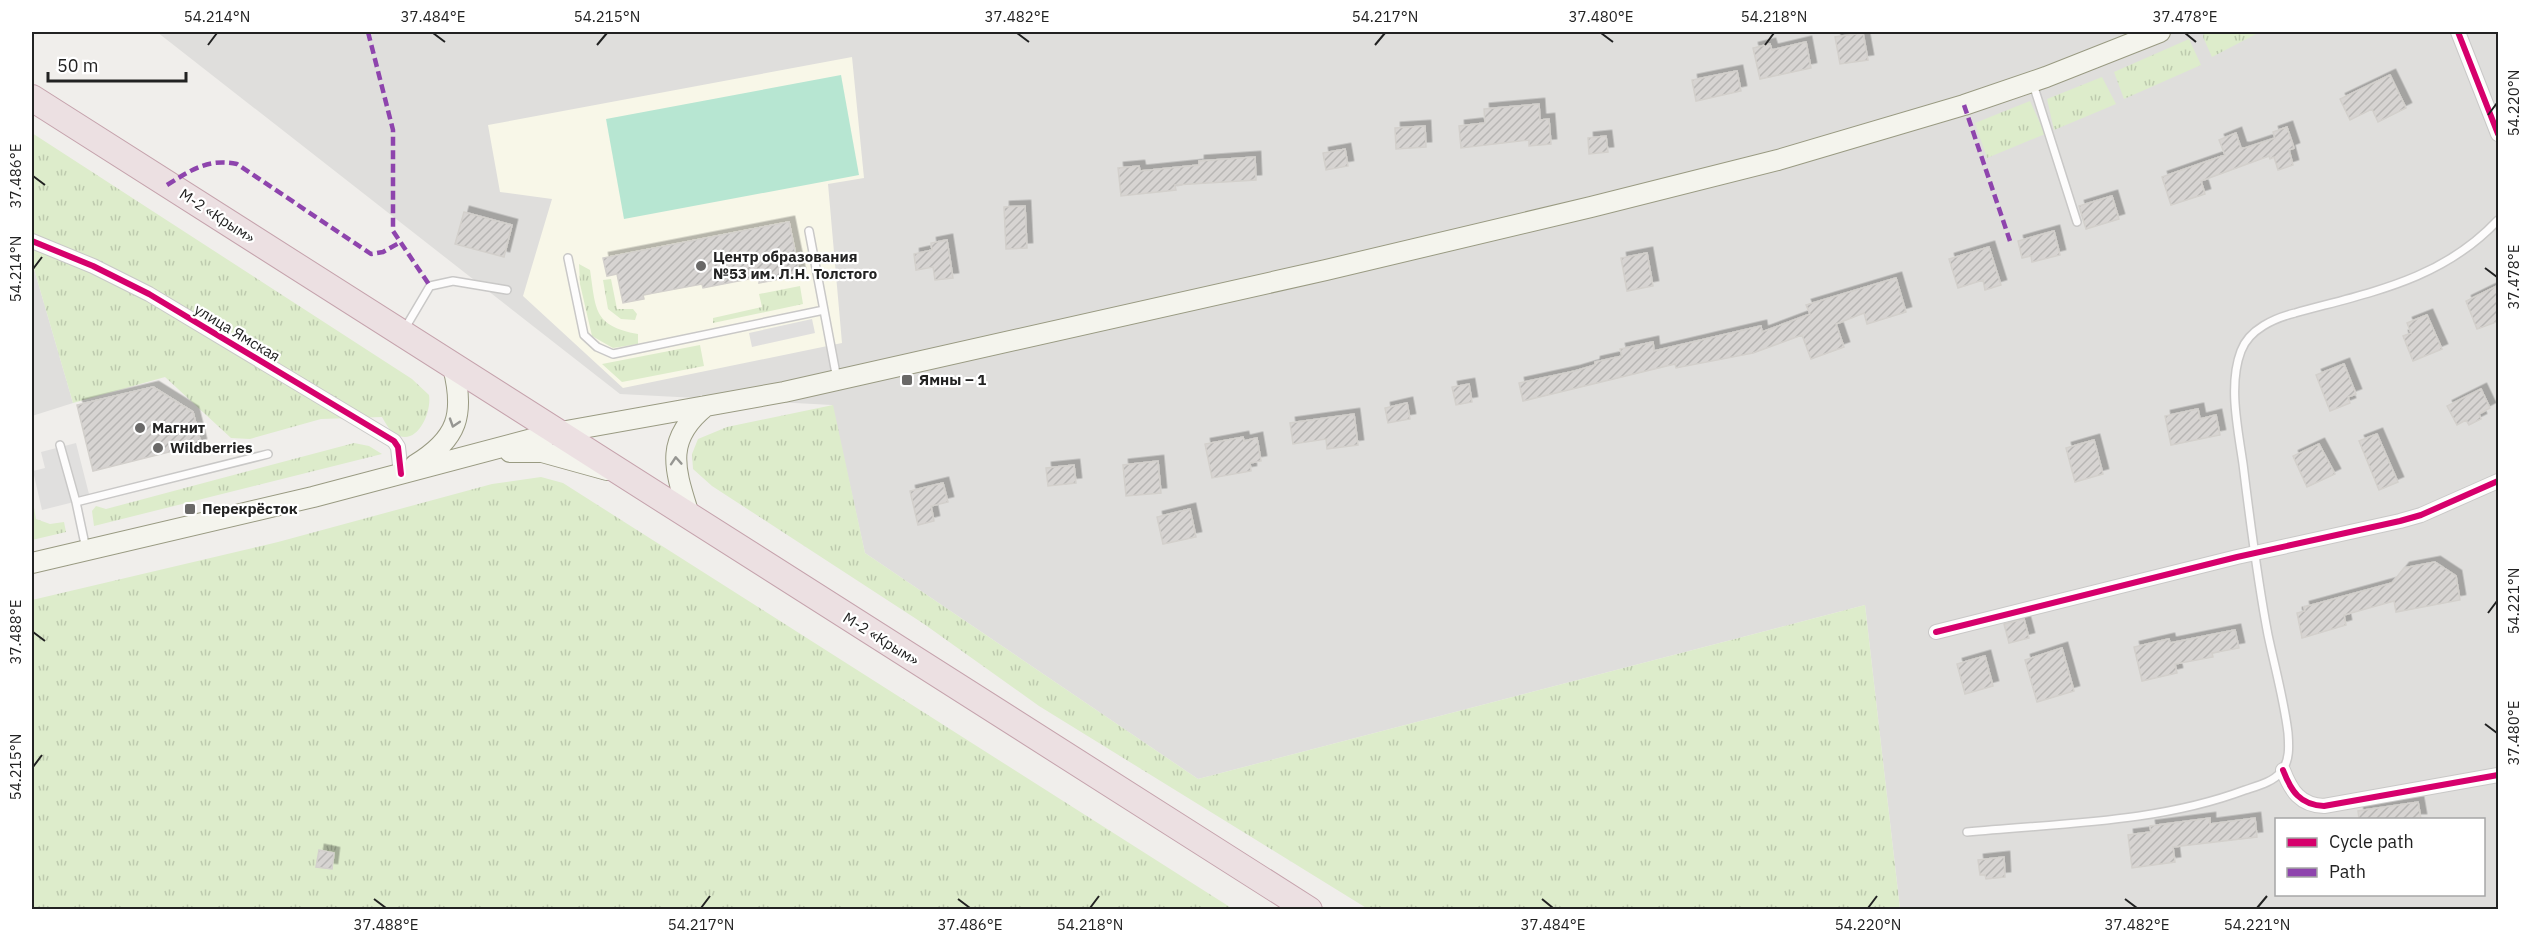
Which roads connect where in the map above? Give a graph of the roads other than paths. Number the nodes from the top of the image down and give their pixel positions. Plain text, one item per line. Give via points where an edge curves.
1 (2160, 32) edge
2 (2458, 32) edge
3 (2032, 82) junction
4 (32, 98) edge
5 (2499, 134) edge
6 (2499, 220) edge
7 (2077, 222) dead end
8 (809, 231) dead end
9 (32, 241) edge
10 (568, 258) dead end
11 (507, 290) dead end
12 (824, 310) junction
13 (402, 334) junction
14 (453, 367) junction
15 (837, 379) junction
16 (706, 406) junction
17 (555, 433) junction
18 (60, 445) dead end
19 (486, 451) junction
20 (268, 454) dead end
21 (618, 473) junction
22 (401, 474) junction
23 (2499, 482) edge
24 (76, 502) junction
25 (690, 518) junction
26 (86, 550) junction
27 (2255, 554) junction
28 (32, 563) edge
29 (1936, 632) dead end
30 (2283, 771) junction
31 (2499, 775) edge
32 (1966, 831) dead end
33 (1309, 909) edge

1 - 3 main road
2 - 5 street
3 - 7 lane
3 - 15 main road via 1842,141 1591,207 1338,268
4 - 13 highway, М-2 «Крым»
6 - 27 lane via 2479,240 2421,276 2274,320 2245,343 2237,369 2236,405
8 - 12 lane
9 - 22 street, улица Ямская via 149,294 394,441
10 - 12 lane via 584,334 597,347 613,354
11 - 13 lane via 453,281 430,286
12 - 15 lane
13 - 14 highway, М-2 «Крым»
14 - 17 highway, М-2 «Крым»
14 -> 22 main road via 460,396 453,430 435,453
15 - 16 main road
16 - 17 main road
25 -> 16 main road via 678,480 675,453 685,427
17 - 19 main road
17 - 21 highway, М-2 «Крым»
18 - 24 lane
19 - 21 main road via 542,452
19 - 22 main road
20 - 24 lane
21 - 25 highway, М-2 «Крым»
22 - 26 main road
23 - 27 street via 2421,515
24 - 26 lane
25 - 33 highway, М-2 «Крым»
26 - 28 main road
27 - 29 street
27 - 30 lane via 2288,733 2289,750
30 - 31 street via 2299,797 2324,806
30 - 32 lane via 2268,782 2211,803 2167,813

